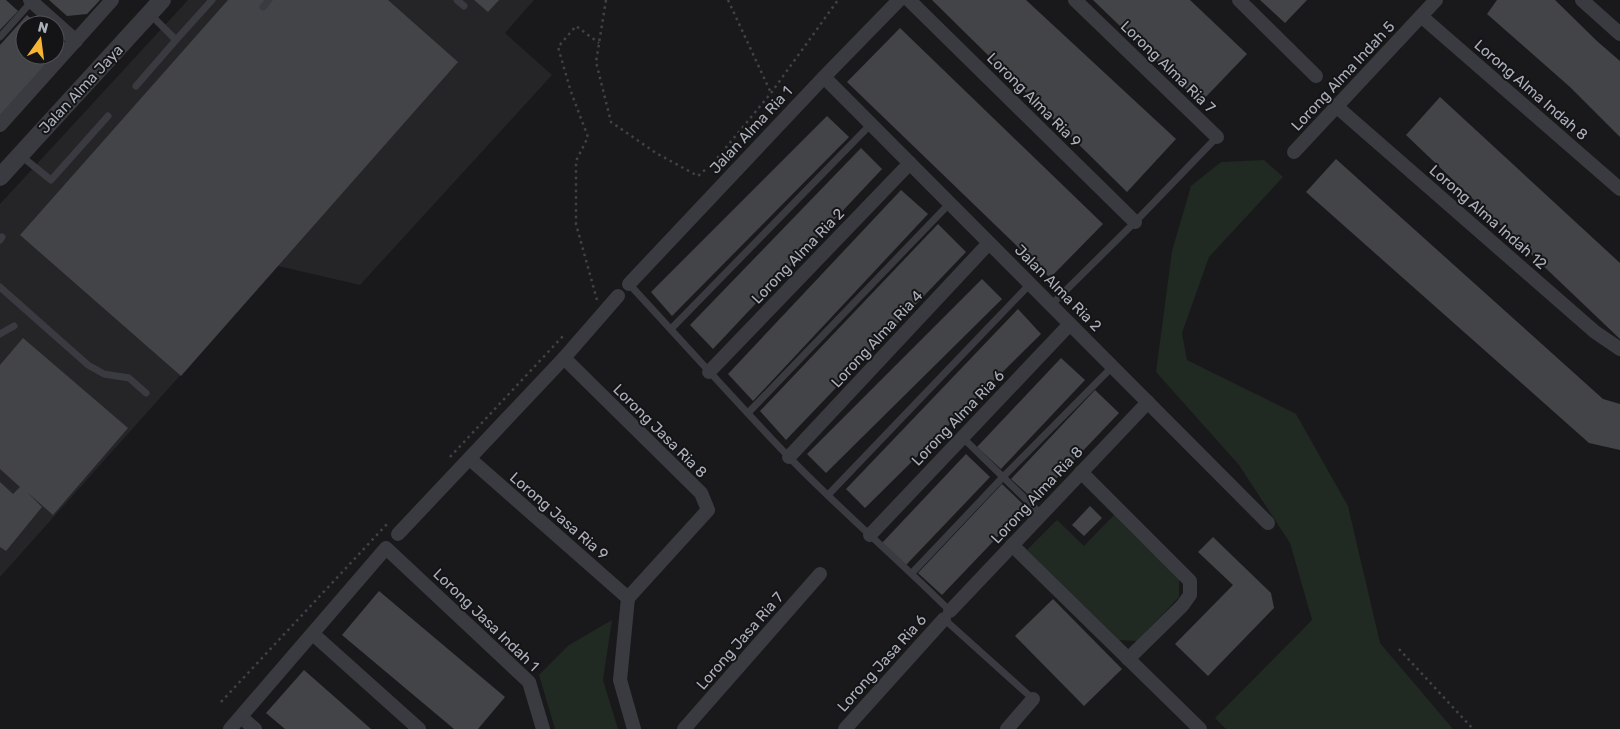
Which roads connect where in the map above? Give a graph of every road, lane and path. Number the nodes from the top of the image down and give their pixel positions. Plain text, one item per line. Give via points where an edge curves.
1 (32, 0) edge
2 (112, 0) edge
3 (162, 0) edge
4 (212, 0) edge
5 (269, 0) edge
6 (457, 0) edge
7 (606, 0) edge
8 (728, 0) edge
9 (838, 0) edge
10 (899, 0) edge
11 (909, 0) edge
12 (1075, 0) edge
13 (1238, 0) edge
14 (1436, 0) edge
15 (1582, 0) edge
16 (464, 6) dead end
17 (263, 7) dead end
18 (149, 14) junction
19 (1421, 16) junction
20 (1620, 34) edge
21 (0, 37) edge
22 (176, 40) junction
23 (76, 41) junction
24 (599, 43) junction
25 (824, 76) junction
26 (1316, 76) dead end
27 (136, 86) dead end
28 (770, 93) junction
29 (1336, 106) junction
30 (108, 116) dead end
31 (871, 124) junction
32 (0, 125) edge
33 (1217, 137) joint
34 (1294, 152) dead end
35 (20, 155) junction
36 (910, 163) junction
37 (0, 177) edge
38 (1620, 189) edge
39 (950, 203) junction
40 (1135, 222) junction
41 (990, 243) junction
42 (629, 284) joint
43 (1030, 284) junction
44 (0, 287) edge
45 (618, 296) dead end
46 (598, 300) dead end
47 (1051, 305) junction
48 (1070, 324) junction
49 (14, 326) dead end
50 (571, 328) dead end
51 (671, 329) junction
52 (0, 334) edge
53 (1620, 349) edge
54 (564, 358) junction
55 (1113, 366) junction
56 (709, 372) junction
57 (146, 393) dead end
58 (1148, 402) junction
59 (748, 413) junction
60 (962, 437) junction
61 (789, 457) junction
62 (450, 458) dead end
63 (470, 459) junction
64 (1081, 472) junction
65 (1003, 477) junction
66 (828, 495) junction
67 (1041, 514) junction
68 (1268, 523) dead end
69 (393, 528) joint
70 (870, 535) junction
71 (1012, 545) junction
72 (912, 573) junction
73 (820, 574) dead end
74 (628, 598) junction
75 (947, 615) junction
76 (313, 634) junction
77 (1399, 649) dead end
78 (1128, 659) junction
79 (1033, 699) joint
80 (221, 702) dead end
81 (241, 717) junction
82 (230, 729) edge
83 (255, 729) edge
84 (419, 729) edge
85 (543, 729) edge
86 (634, 729) edge
87 (684, 729) edge
88 (845, 729) edge
89 (1007, 729) edge
90 (1200, 729) edge
91 (1473, 729) edge

1 - 21 lane
1 - 23 street
2 - 23 street
3 - 18 street, Jalan Alma Jaya
4 - 22 lane
5 - 17 lane
6 - 16 lane
7 - 24 path
8 - 28 path
9 - 28 path
10 - 25 street, Jalan Alma Ria 1
11 - 40 street, Lorong Alma Ria 9
12 - 33 street, Lorong Alma Ria 7
13 - 26 street
14 - 19 street, Lorong Alma Indah 5
15 - 20 street
18 - 22 lane
18 - 35 street, Jalan Alma Jaya
19 - 29 street, Lorong Alma Indah 5
19 - 38 street, Lorong Alma Indah 8
22 - 27 lane
23 - 32 street
24 - 28 path via 596,62 611,122 656,153 698,176 714,162
24 - 46 path via 576,26 558,46 588,137 576,161 576,224
25 - 31 street, Jalan Alma Ria 2
25 - 42 street, Jalan Alma Ria 1
29 - 34 street, Lorong Alma Indah 5
29 - 53 street, Lorong Alma Indah 12 via 1595,332
30 - 35 lane via 51,180
31 - 36 street, Jalan Alma Ria 2
31 - 51 lane
33 - 40 lane
35 - 37 street, Jalan Alma Jaya
36 - 39 street, Jalan Alma Ria 2
36 - 56 street, Lorong Alma Ria 2
39 - 41 street, Jalan Alma Ria 2
39 - 59 lane
40 - 47 lane
41 - 43 street, Jalan Alma Ria 2
41 - 61 street, Lorong Alma Ria 4
42 - 51 lane
43 - 47 street, Jalan Alma Ria 2
43 - 66 lane
44 - 57 lane via 88,365 104,374 129,378
45 - 54 street
47 - 48 street, Jalan Alma Ria 2
48 - 55 street, Jalan Alma Ria 2
48 - 60 street, Lorong Alma Ria 6
49 - 52 lane
50 - 62 path
51 - 56 lane
54 - 63 street
54 - 74 street, Lorong Jasa Ria 8 via 701,493 708,510
55 - 58 street, Jalan Alma Ria 2
55 - 65 lane
56 - 59 lane
58 - 64 street, Lorong Alma Ria 8
58 - 68 street, Jalan Alma Ria 2
59 - 61 lane
60 - 65 lane
60 - 70 street, Lorong Alma Ria 6
61 - 66 lane
63 - 69 street
63 - 74 street, Lorong Jasa Ria 9
64 - 67 street, Lorong Alma Ria 8
64 - 78 street via 1190,581 1190,595 1182,606
65 - 67 lane
65 - 72 lane
66 - 70 lane
67 - 71 street, Lorong Alma Ria 8
69 - 80 path
70 - 72 lane
71 - 75 street, Lorong Alma Ria 8
71 - 78 street
72 - 75 lane
73 - 87 street, Lorong Jasa Ria 7
74 - 86 street via 620,680
75 - 79 lane
75 - 88 street, Lorong Jasa Ria 6
76 - 81 street
76 - 84 street
76 - 85 street, Lorong Jasa Indah 1 via 386,548 529,682
77 - 91 path
78 - 90 street
79 - 89 street
81 - 82 street
81 - 83 street

